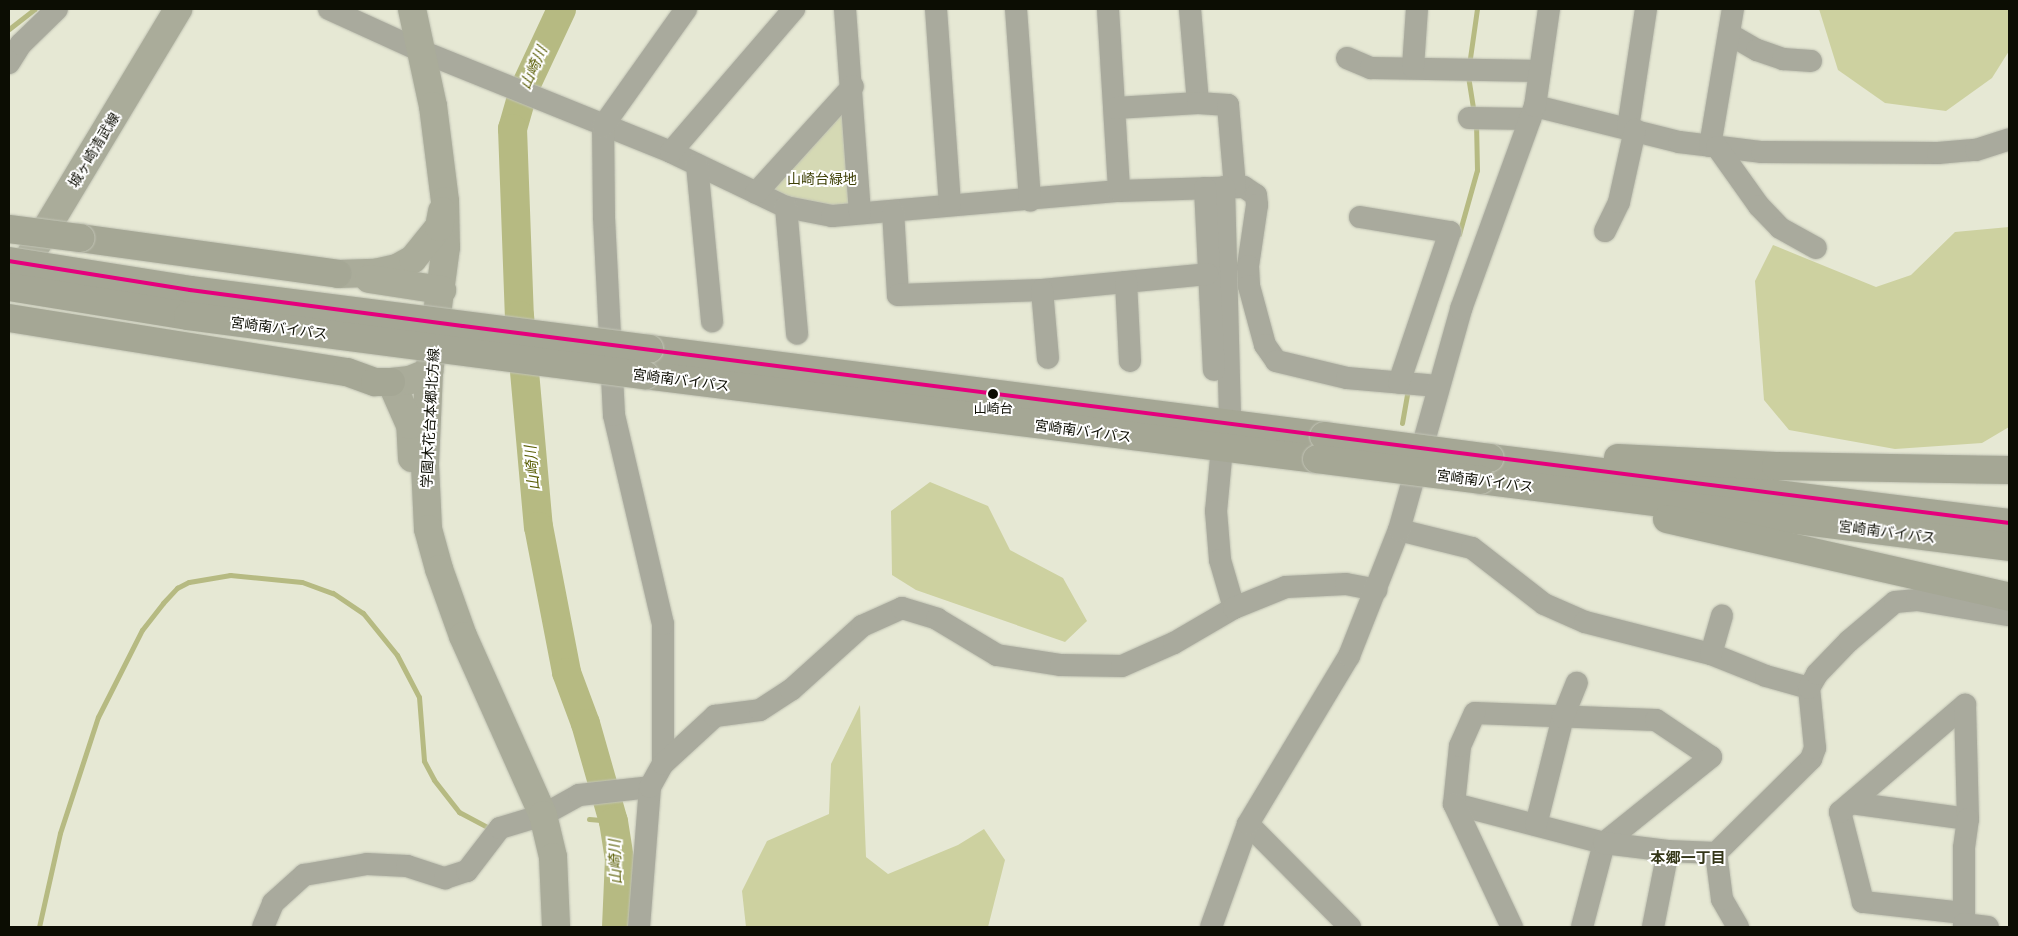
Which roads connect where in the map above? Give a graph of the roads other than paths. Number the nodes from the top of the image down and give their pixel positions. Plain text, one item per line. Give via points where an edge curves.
1 (57, 9) edge
2 (178, 9) edge
3 (330, 9) edge
4 (412, 9) edge
5 (686, 9) edge
6 (794, 9) edge
7 (845, 9) edge
8 (936, 9) edge
9 (1016, 9) edge
10 (1108, 9) edge
11 (1190, 9) edge
12 (1417, 9) edge
13 (1549, 9) edge
14 (1646, 9) edge
15 (1733, 9) edge
16 (1729, 34) junction
17 (421, 51) junction
18 (1347, 58) dead end
19 (1811, 60) dead end
20 (9, 63) edge
21 (1413, 67) junction
22 (1540, 71) junction
23 (853, 86) junction
24 (1198, 103) junction
25 (1116, 108) junction
26 (1533, 112) junction
27 (1473, 118) dead end
28 (604, 126) junction
29 (1632, 129) junction
30 (2009, 139) edge
31 (1714, 146) junction
32 (671, 152) junction
33 (697, 165) junction
34 (1221, 187) junction
35 (1119, 191) junction
36 (756, 193) junction
37 (1030, 200) junction
38 (445, 201) junction
39 (950, 205) junction
40 (786, 207) junction
41 (892, 211) junction
42 (860, 212) junction
43 (1360, 217) dead end
44 (9, 229) edge
45 (1605, 231) dead end
46 (1816, 248) dead end
47 (9, 262) edge
48 (338, 274) junction
49 (1207, 274) junction
50 (1126, 282) junction
51 (9, 289) edge
52 (442, 290) junction
53 (1042, 290) junction
54 (9, 318) edge
55 (712, 321) dead end
56 (797, 334) dead end
57 (1048, 358) dead end
58 (1130, 361) dead end
59 (647, 362) junction
60 (429, 372) junction
61 (1215, 378) dead end
62 (391, 382) junction
63 (1399, 383) junction
64 (1438, 386) junction
65 (1226, 436) junction
66 (2009, 470) edge
67 (1536, 475) junction
68 (2009, 523) edge
69 (428, 528) junction
70 (1399, 530) junction
71 (2009, 547) edge
72 (1376, 590) junction
73 (2009, 596) edge
74 (1234, 608) junction
75 (2009, 615) edge
76 (1722, 616) dead end
77 (1711, 654) junction
78 (1576, 683) dead end
79 (1808, 688) junction
80 (1562, 717) junction
81 (663, 764) junction
82 (650, 787) junction
83 (1851, 803) junction
84 (1454, 804) junction
85 (543, 816) junction
86 (1968, 819) junction
87 (1248, 824) junction
88 (1536, 825) junction
89 (1604, 843) junction
90 (1668, 851) junction
91 (1716, 853) junction
92 (1964, 921) edge
93 (263, 927) edge
94 (556, 927) edge
95 (638, 927) edge
96 (1211, 927) edge
97 (1350, 927) edge
98 (1512, 927) edge
99 (1582, 927) edge
100 (1653, 927) edge
101 (1738, 927) edge
102 (1988, 927) edge

1 - 20 street via 21,44
2 - 51 main road, 城ヶ崎清武線
3 - 17 street
4 - 17 main road, 学園木花台本郷北方線
5 - 28 street
6 - 32 street
7 - 23 street
8 - 39 street
9 - 37 street
10 - 25 street
11 - 24 street
12 - 21 street
13 - 22 street
14 - 29 street
15 - 16 street
16 - 19 street via 1757,50 1783,59
16 - 31 street
17 - 28 street
17 - 38 main road, 学園木花台本郷北方線
18 - 21 street via 1371,68
21 - 22 street
22 - 26 street
23 - 36 street
23 - 42 street
24 - 25 street
24 - 34 street via 1228,105
25 - 35 street
26 - 27 street
26 - 29 street
26 - 64 street via 1461,310
28 - 32 street
28 - 81 street via 604,217 614,415 663,624
29 - 31 street
29 - 45 street via 1619,202
30 - 31 street via 1976,150 1938,153 1762,152
31 - 46 street via 1759,206 1780,228
32 - 33 street
33 - 36 street
33 - 55 street
34 - 35 street
34 - 49 street
34 - 63 street via 1244,187 1256,195 1248,281 1265,345 1276,362 1347,378
34 - 65 street
35 - 37 street
36 - 40 street
37 - 39 street
38 - 48 main road via 438,227 413,259 398,268 375,273
38 - 52 main road, 学園木花台本郷北方線 via 446,246
39 - 41 street
40 - 42 street via 832,216
40 - 56 street
41 - 42 street
41 - 53 street via 898,295
43 - 63 street via 1450,232
44 - 48 highway, bridge
47 - 59 highway, 宮崎南バイパス, bridge
48 - 52 main road
49 - 50 street
49 - 61 street
50 - 53 street
50 - 58 street
51 - 59 highway, 宮崎南バイパス, bridge via 188,316
52 - 60 main road, 学園木花台本郷北方線
53 - 57 street
54 - 62 highway
59 - 65 highway, 宮崎南バイパス
60 - 62 main road via 410,380
60 - 69 main road, 学園木花台本郷北方線 via 425,465
62 - 69 main road via 410,426 416,507
63 - 64 street
64 - 70 street
65 - 67 highway, 宮崎南バイパス, bridge
65 - 74 street via 1216,510 1220,560
66 - 67 highway via 1776,466 1625,457
67 - 68 highway, 宮崎南バイパス
67 - 71 highway, 宮崎南バイパス
67 - 73 highway via 1586,504
69 - 85 main road, 学園木花台本郷北方線 via 438,569 463,636
70 - 72 street
70 - 77 street via 1472,548 1563,621 1585,622
72 - 74 street via 1346,584 1286,587
72 - 87 street via 1349,656
74 - 81 street via 1174,644 1122,666 1061,665 997,655 937,619 902,608 862,626 791,690 760,710 715,716
75 - 79 street via 1917,600 1895,602 1849,641
76 - 77 street
77 - 79 street via 1766,676
78 - 80 street
79 - 91 street via 1815,748 1811,759
80 - 84 street via 1475,714 1460,746
80 - 88 street
80 - 89 street via 1656,720 1711,757
81 - 82 street
82 - 85 street via 579,795
82 - 95 street
83 - 86 street
83 - 86 street via 1965,705
83 - 92 street via 1840,812 1863,902
84 - 88 street
84 - 98 street
85 - 93 street via 500,828 467,871 445,878 407,866 367,864 304,875 273,903
85 - 94 main road, 学園木花台本郷北方線 via 553,857
86 - 92 street via 1964,848
87 - 96 street
87 - 97 street
88 - 89 street
89 - 90 street
89 - 99 street
90 - 91 street
90 - 100 street
91 - 101 street via 1722,899
92 - 102 street

